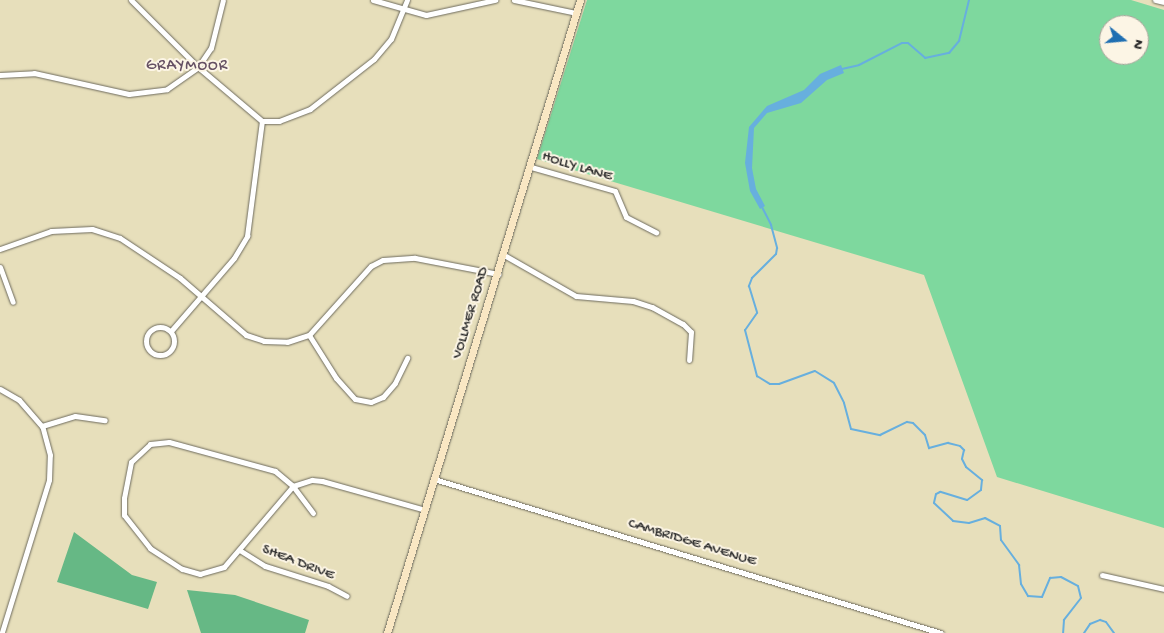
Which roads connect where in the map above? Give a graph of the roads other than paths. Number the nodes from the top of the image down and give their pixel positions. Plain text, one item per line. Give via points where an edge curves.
1 (131, 0) edge
2 (223, 0) edge
3 (373, 0) edge
4 (407, 0) edge
5 (494, 0) edge
6 (514, 0) edge
7 (580, 0) edge
8 (1156, 0) edge
9 (1164, 2) edge
10 (405, 9) junction
11 (576, 13) junction
12 (198, 67) junction
13 (0, 75) edge
14 (262, 121) junction
15 (531, 167) junction
16 (656, 232) dead end
17 (0, 249) edge
18 (504, 255) junction
19 (0, 267) edge
20 (498, 274) junction
21 (200, 299) junction
22 (13, 302) dead end
23 (171, 331) junction
24 (309, 335) junction
25 (407, 358) dead end
26 (689, 360) dead end
27 (0, 389) edge
28 (105, 420) dead end
29 (42, 426) junction
30 (434, 478) junction
31 (293, 486) junction
32 (425, 510) junction
33 (313, 513) dead end
34 (241, 551) junction
35 (1102, 575) dead end
36 (1164, 589) edge
37 (347, 596) dead end
38 (2, 632) edge
39 (387, 633) edge
40 (941, 633) edge

1 - 12 street
2 - 12 street via 211,48
3 - 10 street
4 - 10 street
5 - 10 street via 426,15
6 - 11 street
7 - 11 main road, VOLLMER ROAD
8 - 9 street
10 - 14 street via 391,39 358,71 302,113 278,121
11 - 15 main road, VOLLMER ROAD
12 - 13 street via 167,89 129,94 34,74
12 - 14 street
14 - 21 street via 247,236 234,258
15 - 16 street, HOLLY LANE via 615,191 626,217
15 - 18 main road, VOLLMER ROAD
17 - 21 street via 51,231 92,228 136,246 180,278
18 - 20 main road, VOLLMER ROAD
18 - 26 street via 576,296 633,301 683,324 691,332
19 - 22 street
20 - 24 street via 414,258 383,260 372,266
20 - 30 main road, VOLLMER ROAD
21 - 23 street
21 - 24 street via 246,335 264,341 287,342
23 - 23 street via 172,349 164,354 150,351 146,338 150,330 158,326
24 - 25 street via 336,378 355,399 370,402 383,397 395,383
27 - 29 street via 19,400
28 - 29 street via 75,416
29 - 38 street via 50,455 49,480
30 - 32 main road, VOLLMER ROAD
30 - 40 street, CAMBRIDGE AVENUE
31 - 32 street via 312,480 322,481
31 - 33 street
31 - 34 street via 261,521
31 - 34 street via 275,471 169,442 150,444 131,462 124,515 150,548 182,569 200,574 224,567
32 - 39 main road, VOLLMER ROAD
34 - 37 street, SHEA DRIVE via 265,566 328,586
35 - 36 street

